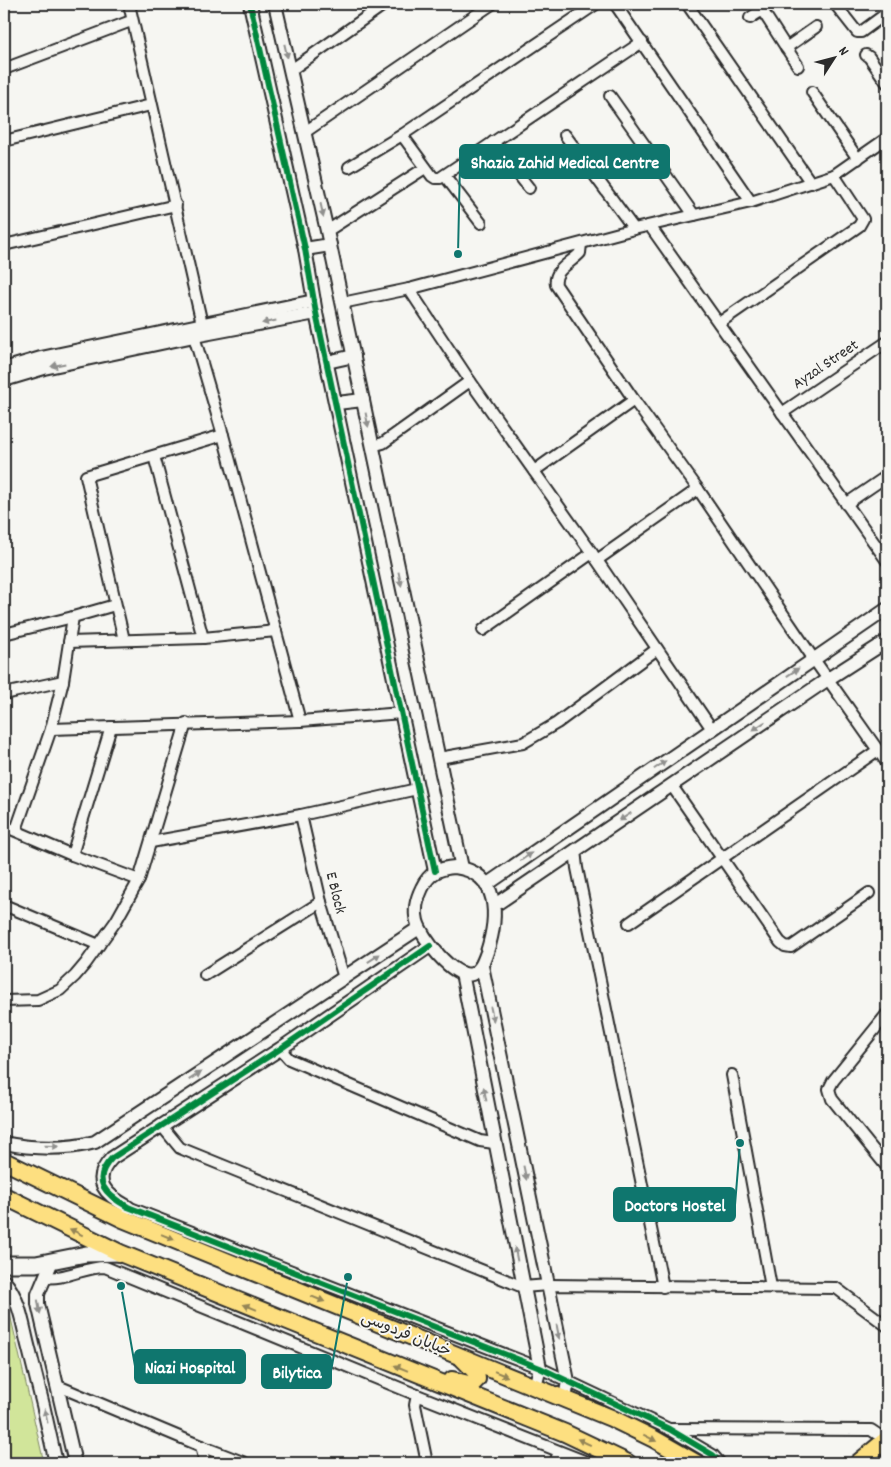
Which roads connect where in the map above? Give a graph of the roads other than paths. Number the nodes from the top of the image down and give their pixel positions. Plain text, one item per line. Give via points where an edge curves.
1 (129, 4) edge
2 (250, 4) edge
3 (275, 4) edge
4 (385, 4) edge
5 (492, 4) edge
6 (596, 4) edge
7 (615, 4) edge
8 (687, 4) edge
9 (771, 4) edge
10 (835, 4) edge
11 (762, 10) junction
12 (887, 13) edge
13 (750, 18) dead end
14 (132, 21) junction
15 (816, 27) dead end
16 (642, 42) junction
17 (786, 48) junction
18 (866, 55) dead end
19 (798, 66) dead end
20 (4, 69) edge
21 (291, 70) junction
22 (887, 83) edge
23 (812, 92) dead end
24 (610, 96) dead end
25 (151, 105) junction
26 (305, 132) junction
27 (402, 135) junction
28 (565, 135) dead end
29 (887, 138) edge
30 (4, 141) edge
31 (493, 142) junction
32 (858, 159) junction
33 (349, 167) dead end
34 (425, 168) junction
35 (834, 175) junction
36 (445, 176) junction
37 (811, 183) junction
38 (529, 188) dead end
39 (751, 202) junction
40 (176, 205) junction
41 (694, 215) junction
42 (482, 223) dead end
43 (650, 226) junction
44 (634, 229) junction
45 (327, 231) junction
46 (581, 244) junction
47 (4, 245) edge
48 (330, 245) junction
49 (305, 249) junction
50 (410, 289) junction
51 (342, 302) junction
52 (315, 307) junction
53 (719, 323) junction
54 (202, 324) junction
55 (194, 336) junction
56 (887, 342) edge
57 (354, 356) junction
58 (327, 362) junction
59 (4, 375) edge
60 (470, 381) junction
61 (363, 400) junction
62 (634, 400) junction
63 (337, 403) junction
64 (782, 413) junction
65 (223, 435) junction
66 (372, 446) junction
67 (154, 456) junction
68 (534, 472) junction
69 (887, 476) edge
70 (698, 489) junction
71 (846, 504) junction
72 (594, 556) junction
73 (887, 561) edge
74 (115, 605) junction
75 (887, 608) edge
76 (74, 617) junction
77 (483, 630) dead end
78 (276, 631) junction
79 (4, 634) edge
80 (203, 638) junction
81 (124, 640) junction
82 (887, 641) edge
83 (69, 642) junction
84 (657, 649) junction
85 (813, 658) junction
86 (828, 679) junction
87 (63, 681) junction
88 (4, 694) edge
89 (402, 713) junction
90 (300, 720) junction
91 (186, 723) junction
92 (111, 727) junction
93 (51, 729) junction
94 (712, 729) junction
95 (878, 750) junction
96 (439, 758) junction
97 (887, 763) edge
98 (672, 786) junction
99 (417, 789) junction
100 (301, 815) junction
101 (4, 826) edge
102 (16, 830) junction
103 (151, 842) junction
104 (576, 850) junction
105 (72, 855) junction
106 (722, 858) junction
107 (462, 868) junction
108 (436, 871) junction
109 (139, 880) junction
110 (486, 885) junction
111 (868, 893) dead end
112 (321, 902) junction
113 (4, 905) edge
114 (494, 905) junction
115 (628, 923) dead end
116 (419, 928) junction
117 (99, 945) junction
118 (430, 946) junction
119 (482, 966) junction
120 (462, 973) junction
121 (205, 975) dead end
122 (344, 978) junction
123 (4, 1001) edge
124 (887, 1014) edge
125 (280, 1049) junction
126 (732, 1075) dead end
127 (161, 1125) junction
128 (4, 1143) edge
129 (494, 1143) junction
130 (4, 1161) edge
131 (887, 1166) edge
132 (4, 1196) edge
133 (125, 1213) junction
134 (120, 1253) junction
135 (52, 1261) junction
136 (4, 1264) edge
137 (45, 1277) junction
138 (4, 1281) edge
139 (548, 1285) junction
140 (523, 1287) junction
141 (663, 1287) junction
142 (771, 1287) junction
143 (887, 1326) edge
144 (461, 1358) junction
145 (540, 1368) junction
146 (422, 1376) junction
147 (568, 1381) junction
148 (58, 1386) junction
149 (534, 1387) junction
150 (417, 1395) junction
151 (565, 1399) junction
152 (669, 1429) junction
153 (887, 1440) edge
154 (201, 1446) junction
155 (559, 1452) junction
156 (56, 1463) edge
157 (74, 1463) edge
158 (205, 1463) edge
159 (245, 1463) edge
160 (427, 1463) edge
161 (556, 1463) edge
162 (589, 1463) edge
163 (628, 1463) edge
164 (696, 1463) edge
165 (720, 1463) edge
166 (858, 1463) edge
167 (870, 1463) edge

1 - 14 street
2 - 49 street
3 -> 21 street
4 - 21 street
5 - 26 street
6 - 27 street
7 - 16 street
8 - 37 street
9 - 11 street
10 - 12 street via 857,32
11 - 13 street
11 - 17 street
14 - 20 street
14 - 25 street
15 - 17 street
16 - 31 street
16 - 39 street
17 - 19 street
18 - 22 street
21 - 26 street
23 - 32 street
24 - 41 street
25 - 30 street
25 - 40 street
26 -> 45 street
27 - 33 street
27 - 34 street
28 - 44 street
29 - 32 street
31 - 36 street
31 - 38 street
32 - 35 street
34 - 36 street via 435,178
34 - 45 street
35 - 37 street
35 - 53 street via 863,219 859,226
36 - 42 street
37 - 39 street
39 - 41 street
40 - 47 street
40 - 54 street
41 - 43 street
43 - 44 street
43 - 53 street
44 - 46 street
45 - 48 street
46 - 50 street
46 - 62 street via 580,253 558,273 556,285
48 - 49 street
48 - 51 street
49 - 52 street
50 - 51 street
50 - 60 street
51 - 57 street
52 - 54 street
52 -> 55 street
52 - 58 street
53 - 64 street
54 - 59 street via 41,358
55 -> 59 street
55 - 65 street
56 - 64 street, Ayzal Street
57 - 58 street
57 - 61 street
58 - 63 street
60 - 66 street via 383,443
60 - 68 street
61 - 63 street
61 -> 66 street
62 - 68 street
62 - 70 street
63 - 89 street
64 - 71 street
65 - 67 street
65 - 78 street
66 -> 96 street
67 - 74 street via 86,476
67 - 80 street
68 - 72 street
69 - 71 street
70 - 72 street
70 - 85 street
71 - 73 street
72 - 77 street
72 - 84 street
74 - 76 street
74 - 81 street
75 - 85 street
76 - 79 street
76 - 83 street
78 - 80 street
78 - 90 street
80 - 81 street
81 - 83 street
82 - 86 street
83 - 87 street
84 - 94 street
84 - 96 street via 557,723 523,743
85 - 86 street
94 -> 85 street
86 - 95 street
86 -> 98 street
87 - 88 street
87 - 93 street
89 - 90 street
89 - 99 street
90 - 91 street
91 - 92 street
91 - 103 street
92 - 93 street
92 - 105 street
93 - 102 street
110 -> 94 street
95 - 97 street
95 - 106 street
96 - 107 street
98 -> 104 street
98 - 106 street
99 - 100 street
99 - 108 street
100 - 103 street
100 - 112 street, E Block
101 - 102 street
102 - 105 street
103 - 109 street
104 - 114 street
104 - 141 street
105 - 109 street
106 - 111 street via 785,946 791,947
106 - 115 street
107 - 108 street via 448,867
107 - 110 street via 475,873
108 - 116 street via 419,894 416,916
109 - 117 street
110 - 114 street
112 - 121 street
112 - 122 street, E Block
113 - 117 street
114 - 119 street via 492,936
116 - 118 street
122 -> 116 street
117 - 123 street via 60,990 38,1000
118 - 120 street
118 - 125 street
119 - 120 street via 473,974
119 -> 139 street
129 -> 120 street
128 -> 122 street via 55,1147 95,1142
124 - 131 street via 829,1089 832,1099
125 - 127 street
125 - 129 street via 289,1059 480,1141
126 - 142 street
127 - 133 street via 112,1158 103,1172 105,1190
127 - 140 street via 180,1148
140 -> 129 street
130 - 133 main road, خیابان فردوسی
134 -> 132 main road, خیابان فردوسی
133 -> 144 main road, خیابان فردوسی
133 - 145 street
134 - 135 main road via 86,1254
146 -> 134 main road, خیابان فردوسی
135 - 136 main road
135 - 137 street
137 -> 148 street via 38,1294 38,1304
137 - 150 street via 55,1279 92,1268 105,1268
156 -> 138 street via 18,1306
139 - 140 street
139 - 141 street
139 -> 147 street
140 - 145 street
141 - 142 street
142 - 143 street via 836,1288
144 - 146 main road via 478,1376 472,1384 433,1374
144 -> 149 main road, خیابان فردوسی
145 - 147 street
145 - 149 street
163 -> 146 main road, خیابان فردوسی via 565,1433
147 - 151 street
147 - 152 street
148 - 154 street
148 - 157 street
149 - 151 main road, خیابان فردوسی
150 - 155 street
150 - 160 street via 415,1405
151 -> 164 main road, خیابان فردوسی via 654,1439
152 - 153 street via 871,1430
152 - 165 street
153 - 166 main road
153 - 167 main road
154 - 158 street
154 - 159 street
155 - 161 street
155 - 162 street

